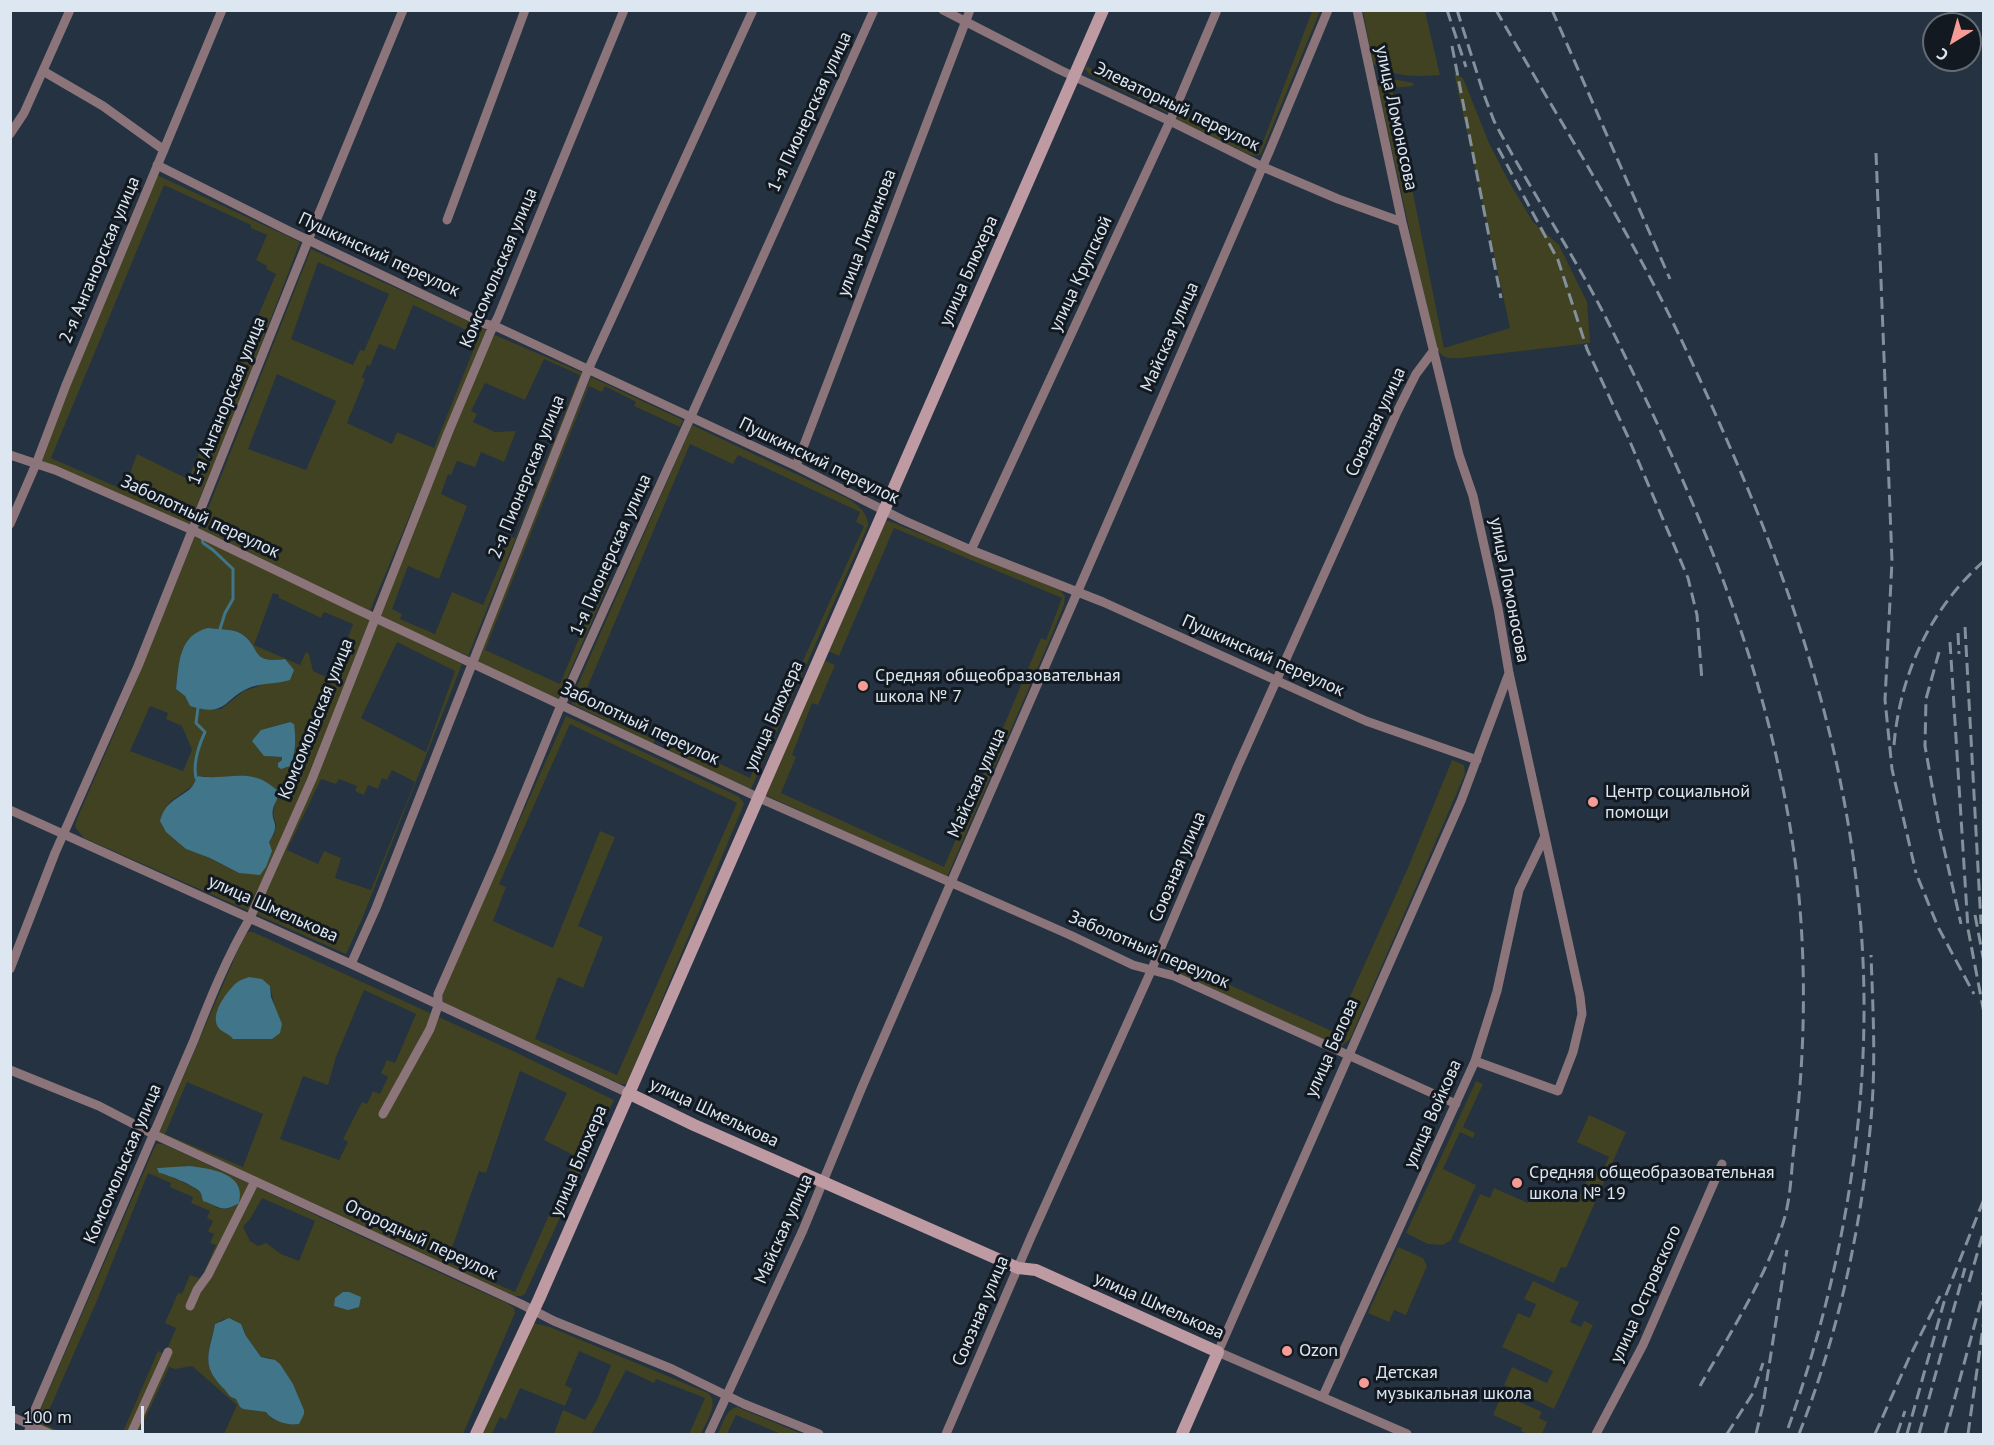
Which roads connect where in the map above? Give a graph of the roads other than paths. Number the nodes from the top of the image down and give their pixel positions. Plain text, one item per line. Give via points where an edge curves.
1 (70, 10) edge
2 (222, 10) edge
3 (403, 10) edge
4 (525, 10) edge
5 (624, 10) edge
6 (753, 10) edge
7 (874, 10) edge
8 (943, 10) edge
9 (970, 10) edge
10 (1103, 10) edge
11 (1217, 10) edge
12 (1328, 10) edge
13 (1357, 10) edge
14 (965, 23) junction
15 (43, 71) junction
16 (1075, 76) junction
17 (1170, 121) junction
18 (10, 134) edge
19 (164, 150) junction
20 (157, 165) junction
21 (1263, 167) junction
22 (447, 220) dead end
23 (1402, 222) junction
24 (309, 240) junction
25 (495, 326) junction
26 (1434, 350) junction
27 (588, 370) junction
28 (691, 418) junction
29 (10, 455) edge
30 (36, 464) junction
31 (796, 466) junction
32 (884, 510) junction
33 (10, 524) edge
34 (192, 530) junction
35 (971, 550) junction
36 (1077, 593) junction
37 (375, 618) junction
38 (471, 664) junction
39 (1509, 673) junction
40 (1277, 680) junction
41 (561, 705) junction
42 (1477, 760) junction
43 (758, 797) junction
44 (10, 810) edge
45 (64, 835) junction
46 (1545, 836) junction
47 (952, 882) junction
48 (250, 918) junction
49 (351, 964) junction
50 (10, 969) edge
51 (1151, 970) junction
52 (438, 1006) junction
53 (1348, 1056) junction
54 (1475, 1061) junction
55 (10, 1070) edge
56 (628, 1093) junction
57 (1456, 1104) junction
58 (383, 1114) dead end
59 (153, 1134) junction
60 (1722, 1164) dead end
61 (255, 1180) junction
62 (823, 1183) junction
63 (1018, 1268) junction
64 (190, 1306) dead end
65 (534, 1310) junction
66 (168, 1352) dead end
67 (1218, 1352) junction
68 (727, 1396) junction
69 (1323, 1396) junction
70 (10, 1416) edge
71 (30, 1430) edge
72 (51, 1434) edge
73 (131, 1434) edge
74 (476, 1434) edge
75 (708, 1434) edge
76 (819, 1434) edge
77 (946, 1434) edge
78 (1182, 1434) edge
79 (1405, 1434) edge
80 (1596, 1434) edge

1 - 15 street
2 - 19 street, 2-я Анганорская улица
3 - 24 street, 1-я Анганорская улица
4 - 22 street
5 - 25 street, Комсомольская улица
6 - 27 street, 2-я Пионерская улица
7 - 28 street, 1-я Пионерская улица
8 - 14 street, Элеваторный переулок
9 - 14 street, улица Литвинова
10 - 16 street, улица Блюхера
11 - 17 street, улица Крупской
12 - 21 street, Майская улица
13 - 23 street, улица Ломоносова
14 - 16 street, Элеваторный переулок
14 - 31 street, улица Литвинова
15 - 18 street
15 - 19 street via 103,106
16 - 17 street, Элеваторный переулок
16 - 32 street, улица Блюхера
17 - 21 street, Элеваторный переулок
17 - 35 street, улица Крупской
19 - 20 street, 2-я Анганорская улица
20 - 24 street, Пушкинский переулок
20 - 30 street, 2-я Анганорская улица
21 - 23 street, Элеваторный переулок
21 - 36 street, Майская улица
23 - 26 street, улица Ломоносова
24 - 25 street, Пушкинский переулок
24 - 34 street, 1-я Анганорская улица
25 - 27 street, Пушкинский переулок
25 - 37 street, Комсомольская улица
26 - 39 street, улица Ломоносова via 1473,496
26 - 40 street, Союзная улица via 1404,397
27 - 28 street, Пушкинский переулок
27 - 38 street, 2-я Пионерская улица
28 - 31 street, Пушкинский переулок
28 - 41 street, 1-я Пионерская улица
29 - 30 street, Заболотный переулок
30 - 33 street, 2-я Анганорская улица
30 - 34 street, Заболотный переулок
31 - 32 street, Пушкинский переулок
32 - 35 street, Пушкинский переулок
32 - 43 street, улица Блюхера
34 - 37 street, Заболотный переулок
34 - 45 street, 1-я Анганорская улица
35 - 36 street, Пушкинский переулок
36 - 40 street, Пушкинский переулок
36 - 47 street, Майская улица
37 - 38 street, Заболотный переулок
37 - 48 street, Комсомольская улица via 312,779
38 - 41 street, Заболотный переулок
38 - 49 street, 2-я Пионерская улица
39 - 42 street, улица Белова
39 - 46 street, улица Ломоносова
40 - 42 street, Пушкинский переулок via 1366,721
40 - 51 street, Союзная улица
41 - 43 street, Заболотный переулок
41 - 52 street, 1-я Пионерская улица via 438,994
42 - 53 street, улица Белова
43 - 47 street, Заболотный переулок
43 - 56 street, улица Блюхера
44 - 45 street, улица Шмелькова
45 - 48 street, улица Шмелькова
45 - 50 street, 1-я Анганорская улица
46 - 54 street, улица Войкова via 1519,890 1497,991
46 - 54 street, улица Ломоносова via 1580,996 1582,1014 1573,1052 1558,1091
47 - 51 street, Заболотный переулок
47 - 62 street, Майская улица
48 - 49 street, улица Шмелькова
48 - 59 street, Комсомольская улица via 212,994
49 - 52 street, улица Шмелькова
51 - 53 street, Заболотный переулок via 1174,976
51 - 63 street, Союзная улица
52 - 56 street, улица Шмелькова
52 - 58 street, 1-я Пионерская улица via 430,1029
53 - 57 street, Заболотный переулок
53 - 67 street, улица Белова
54 - 57 street, улица Войкова
55 - 59 street, Огородный переулок via 99,1106
56 - 62 street, улица Шмелькова
56 - 65 street, улица Блюхера
57 - 69 street, улица Войкова
59 - 61 street, Огородный переулок
59 - 71 street, Комсомольская улица via 34,1412
60 - 80 street, улица Островского via 1642,1345
61 - 64 street
61 - 65 street, Огородный переулок
62 - 63 street, улица Шмелькова
62 - 68 street, Майская улица
63 - 67 street, улица Шмелькова via 1036,1270
63 - 77 street, Союзная улица
65 - 68 street, Огородный переулок
65 - 74 street, улица Блюхера
66 - 73 street
67 - 69 street, улица Шмелькова
67 - 78 street, улица Белова
68 - 75 street, Майская улица
68 - 76 street, Огородный переулок
69 - 79 street, улица Шмелькова
70 - 71 street
71 - 72 street

